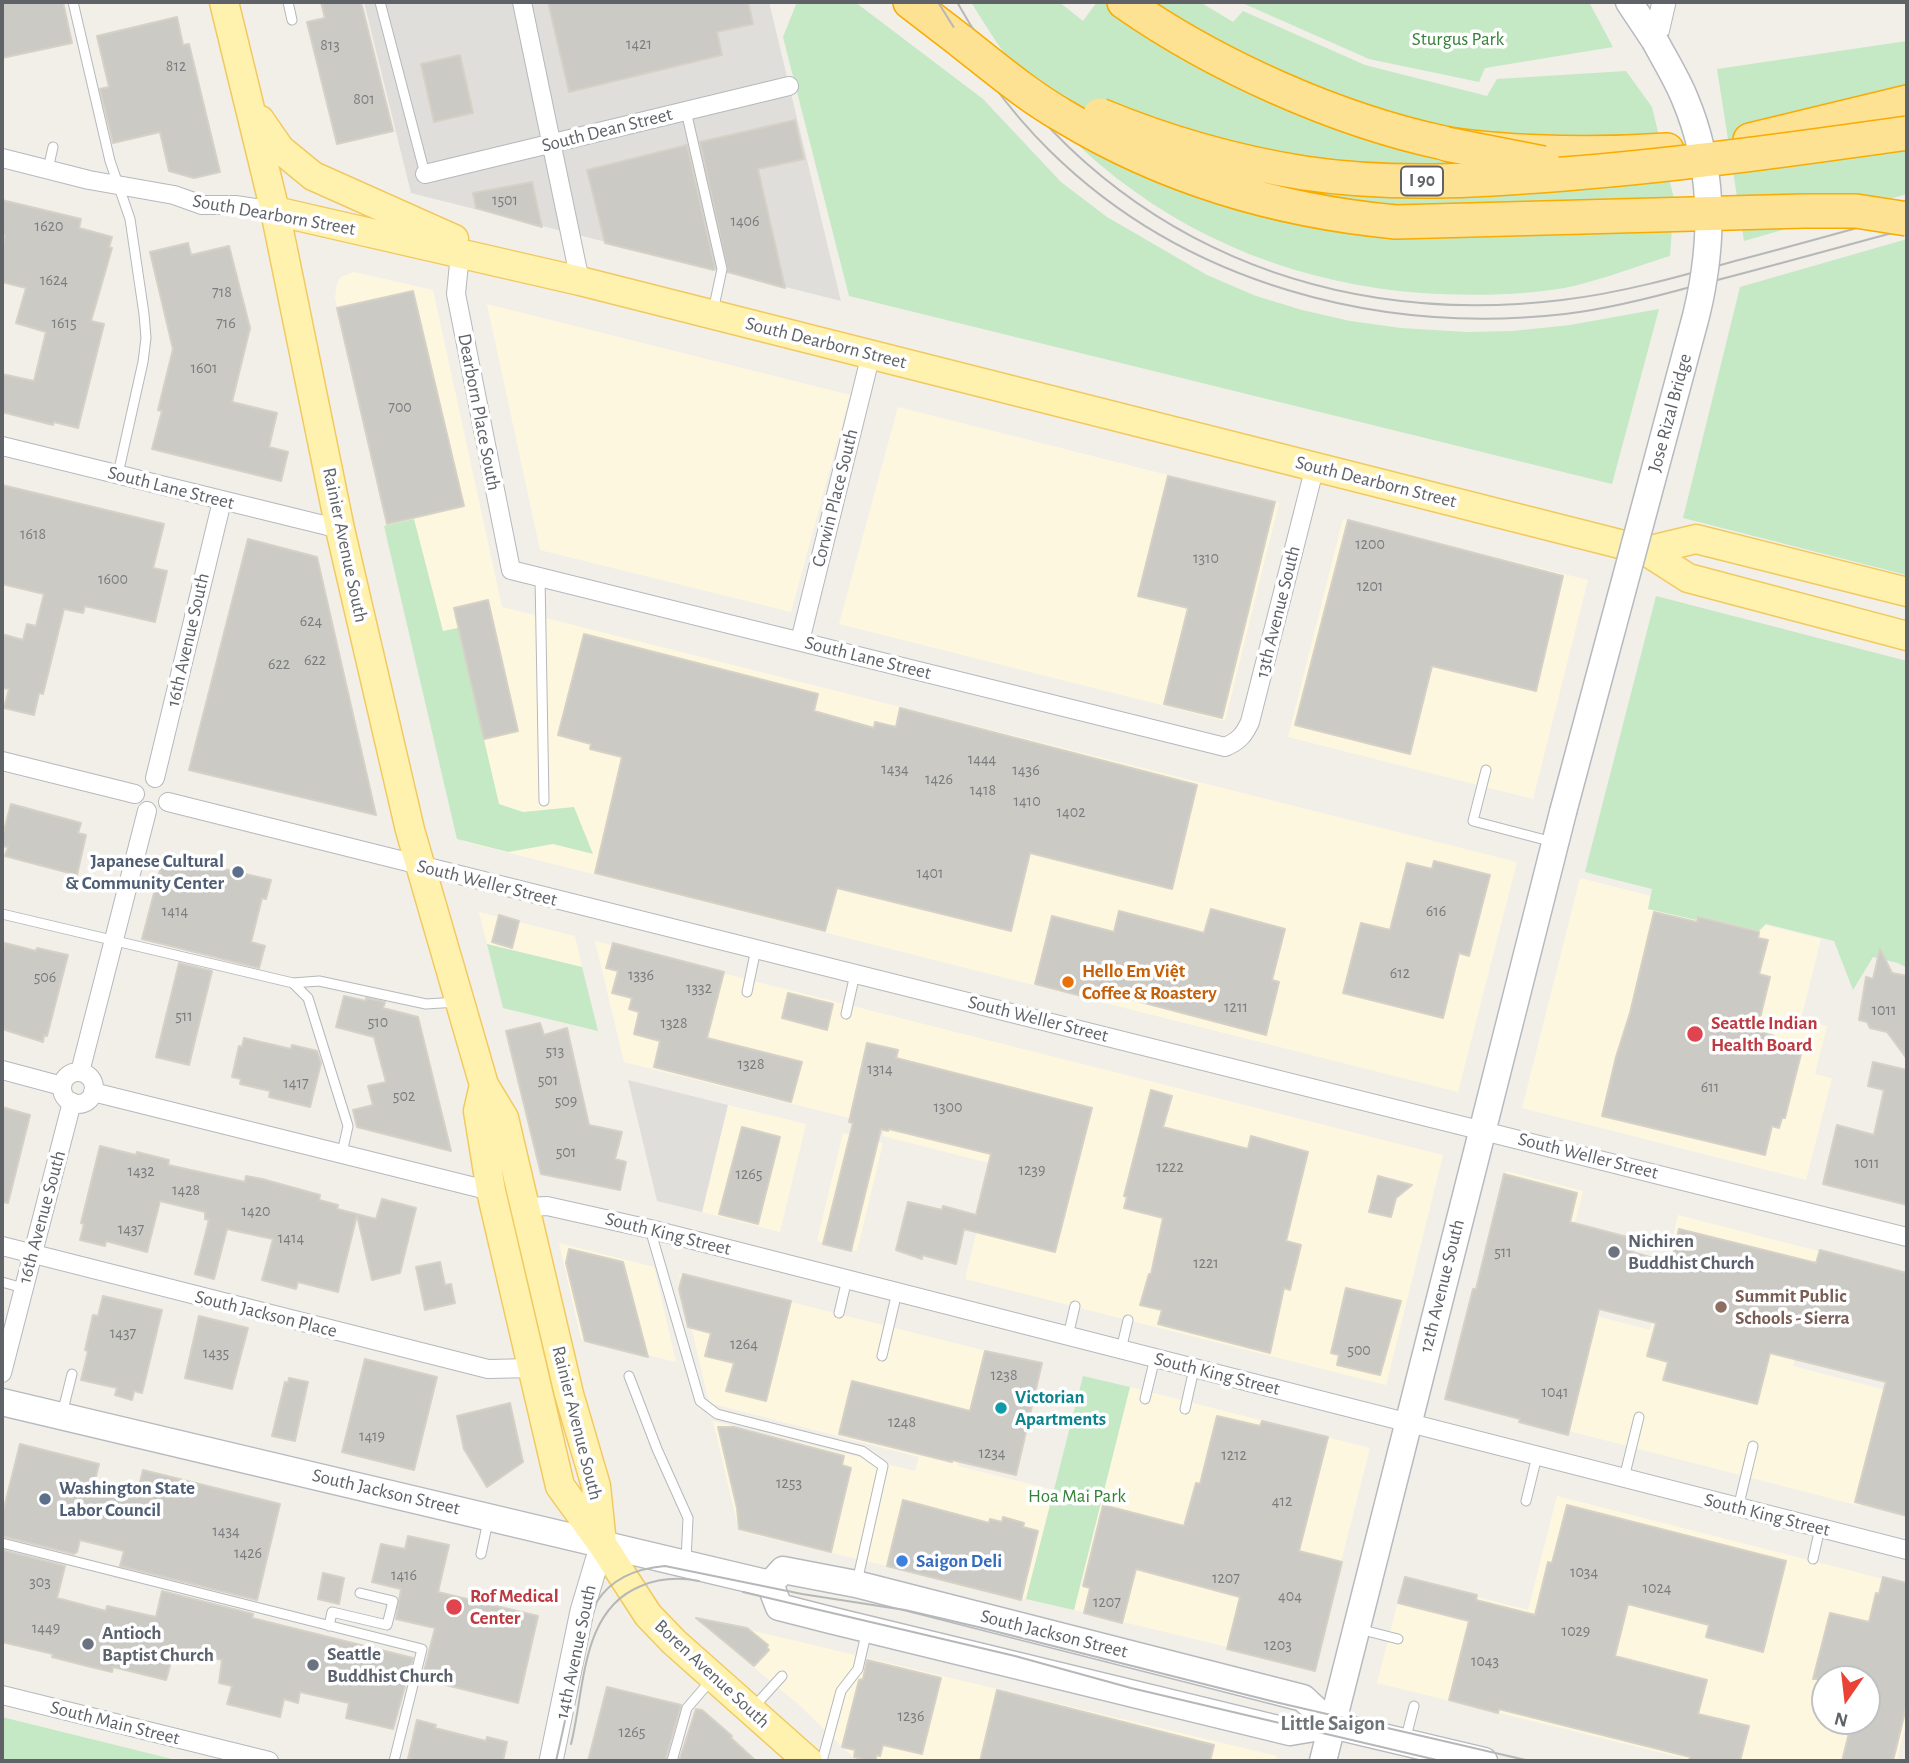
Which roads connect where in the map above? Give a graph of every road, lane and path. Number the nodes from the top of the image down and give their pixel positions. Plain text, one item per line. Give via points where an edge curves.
1 (73, 2) edge
2 (224, 2) edge
3 (288, 2) edge
4 (380, 2) edge
5 (522, 2) edge
6 (911, 2) edge
7 (1124, 2) edge
8 (1651, 15) edge
9 (292, 20) dead end
10 (962, 43) junction
11 (789, 86) dead end
12 (248, 101) junction
13 (1907, 102) edge
14 (685, 111) junction
15 (1907, 117) edge
16 (1907, 133) edge
17 (1749, 140) junction
18 (553, 144) junction
19 (1446, 144) junction
20 (53, 147) dead end
21 (1907, 148) edge
22 (2, 158) edge
23 (48, 169) junction
24 (425, 174) joint
25 (119, 185) junction
26 (275, 211) junction
27 (1907, 219) edge
28 (460, 253) junction
29 (511, 264) junction
30 (580, 281) junction
31 (712, 314) junction
32 (871, 354) junction
33 (2, 446) edge
34 (1315, 466) junction
35 (118, 474) junction
36 (222, 501) junction
37 (340, 529) junction
38 (1646, 551) junction
39 (511, 570) joint
40 (540, 577) junction
41 (1907, 592) edge
42 (1907, 636) edge
43 (800, 641) junction
44 (1225, 747) joint
45 (2, 761) edge
46 (1486, 770) dead end
47 (155, 778) junction
48 (135, 794) junction
49 (544, 801) dead end
50 (168, 803) junction
51 (147, 811) junction
52 (1563, 811) joint
53 (1555, 842) junction
54 (419, 866) junction
55 (2, 914) edge
56 (113, 942) junction
57 (756, 949) junction
58 (855, 974) junction
59 (293, 983) junction
60 (747, 992) dead end
61 (459, 1002) junction
62 (846, 1014) dead end
63 (2, 1070) edge
64 (80, 1072) junction
65 (484, 1084) junction
66 (62, 1086) junction
67 (93, 1092) junction
68 (72, 1102) junction
69 (1481, 1129) junction
70 (485, 1151) junction
71 (342, 1153) junction
72 (491, 1191) junction
73 (526, 1207) junction
74 (650, 1229) junction
75 (1907, 1237) edge
76 (2, 1246) edge
77 (32, 1254) junction
78 (847, 1279) junction
79 (2, 1282) edge
80 (23, 1288) junction
81 (897, 1292) junction
82 (1075, 1306) dead end
83 (839, 1313) dead end
84 (1128, 1320) dead end
85 (1068, 1336) junction
86 (1121, 1350) junction
87 (881, 1356) dead end
88 (1155, 1358) junction
89 (533, 1368) junction
90 (1194, 1368) junction
91 (2, 1373) edge
92 (72, 1374) dead end
93 (629, 1376) dead end
94 (1145, 1399) dead end
95 (2, 1402) edge
96 (1185, 1409) dead end
97 (62, 1416) junction
98 (1639, 1417) dead end
99 (1408, 1423) junction
100 (1753, 1446) dead end
101 (1537, 1456) junction
102 (1624, 1478) junction
103 (1526, 1501) dead end
104 (1738, 1507) junction
105 (490, 1516) junction
106 (1821, 1528) junction
107 (2, 1544) edge
108 (602, 1544) junction
109 (1907, 1550) edge
110 (481, 1554) dead end
111 (1813, 1559) dead end
112 (686, 1563) junction
113 (770, 1584) junction
114 (856, 1584) junction
115 (360, 1593) dead end
116 (329, 1626) junction
117 (1357, 1628) junction
118 (867, 1629) junction
119 (1398, 1639) dead end
120 (782, 1676) dead end
121 (713, 1677) junction
122 (2, 1695) edge
123 (1414, 1706) dead end
124 (751, 1710) junction
125 (1332, 1725) junction
126 (1405, 1742) junction
127 (268, 1761) edge
128 (394, 1761) edge
129 (551, 1761) edge
130 (672, 1761) edge
131 (807, 1761) edge
132 (822, 1761) edge
133 (1322, 1761) edge
134 (1484, 1761) edge

1 - 25 lane
2 - 12 main road, Rainier Avenue South
3 - 9 lane
4 - 24 lane
5 - 18 street
6 - 10 highway, I 90
7 - 19 highway, I 90 via 1262,79 1369,123
8 - 52 main road, Jose Rizal Bridge, bridge via 1698,135 1709,192 1709,253
10 - 16 highway, I 90, bridge via 1045,90 1125,126 1256,164 1306,173 1404,181 1543,176 1692,162
10 - 27 highway, bridge via 1029,95 1101,138 1191,178 1299,209 1396,222 1804,211 1856,211
11 - 14 street, South Dean Street
12 - 26 main road, Rainier Avenue South
12 - 29 main road via 280,149 313,176
13 - 17 highway
14 - 18 street, South Dean Street
14 - 31 lane via 722,269
15 - 17 highway, I 90
17 - 19 highway, I 90, bridge via 1596,153
18 - 24 street, South Dean Street
18 - 30 street
19 - 21 highway, bridge via 1578,169 1656,175
20 - 23 lane
22 - 23 street, South Dearborn Street
23 - 25 street, South Dearborn Street
25 - 26 street, South Dearborn Street via 202,205
25 - 35 lane via 130,219 146,338
26 - 28 main road, South Dearborn Street
26 - 37 main road, Rainier Avenue South
28 - 29 main road, South Dearborn Street
28 - 39 street, Dearborn Place South via 456,294
29 - 30 main road, South Dearborn Street
30 - 31 main road, South Dearborn Street
31 - 32 main road, South Dearborn Street
32 - 34 main road, South Dearborn Street
32 - 43 street, Corwin Place South
33 - 35 street, South Lane Street
34 - 38 main road, South Dearborn Street
34 - 44 street, 13th Avenue South via 1250,722 1245,734
35 - 36 street, South Lane Street
36 - 37 street, South Lane Street
36 - 47 street, 16th Avenue South
37 - 54 main road, Rainier Avenue South
38 - 41 main road, South Dearborn Street via 1696,539
38 - 42 main road, South Dearborn Street via 1688,578
39 - 40 street, South Lane Street
40 - 43 street, South Lane Street
40 - 49 lane
43 - 44 street, South Lane Street
45 - 48 street
46 - 53 lane via 1474,821
47 - 48 street via 143,780
47 - 50 street via 167,787
48 - 51 street via 139,806
50 - 51 street via 160,810
50 - 54 street, South Weller Street
51 - 56 street
52 - 53 main road, 12th Avenue South
53 - 69 main road, 12th Avenue South
54 - 57 street, South Weller Street
54 - 61 main road, Rainier Avenue South
55 - 56 lane
56 - 59 lane
56 - 64 street
57 - 58 street, South Weller Street
57 - 60 lane
58 - 62 lane
58 - 69 street, South Weller Street
59 - 61 lane via 319,981 426,1004
59 - 71 lane via 307,998 348,1126
61 - 65 main road, Rainier Avenue South
63 - 66 street
64 - 66 street via 71,1073
64 - 67 street via 92,1081
65 - 70 main road, Rainier Avenue South via 478,1111
65 - 73 main road, Rainier Avenue South via 504,1118
66 - 68 street
67 - 68 street via 84,1102
67 - 71 street
68 - 77 street, 16th Avenue South
69 - 75 street, South Weller Street
69 - 99 main road, 12th Avenue South
70 - 72 main road, Rainier Avenue South
70 - 73 main road via 498,1157 509,1197
71 - 72 street
72 - 89 main road, Rainier Avenue South
73 - 74 street, South King Street via 547,1206
73 - 108 main road, Rainier Avenue South via 569,1394 596,1486
74 - 78 street, South King Street
74 - 114 lane via 700,1401 717,1414 862,1451 883,1466
76 - 77 street, South Jackson Place
77 - 80 street, 16th Avenue South
77 - 89 street, South Jackson Place via 488,1369
78 - 81 street, South King Street
78 - 83 lane
79 - 80 lane
80 - 91 street, 16th Avenue South
81 - 85 street, South King Street
81 - 87 lane
82 - 85 lane
84 - 86 lane
85 - 86 street, South King Street
86 - 88 street, South King Street
88 - 90 street, South King Street
88 - 94 lane
89 - 108 main road, Rainier Avenue South via 560,1486
90 - 96 lane
90 - 99 street, South King Street
92 - 97 lane
93 - 112 lane via 688,1518
95 - 97 main road, South Jackson Street
97 - 105 main road, South Jackson Street
98 - 102 lane
99 - 101 street, South King Street
99 - 117 main road, 12th Avenue South
100 - 104 lane
101 - 102 street, South King Street
101 - 103 lane
102 - 104 street, South King Street
104 - 106 street, South King Street
105 - 108 main road, South Jackson Street
105 - 110 lane
106 - 109 street, South King Street
106 - 111 lane
107 - 116 lane
108 - 112 main road, South Jackson Street
108 - 121 main road, Boren Avenue South via 648,1615
108 - 129 street, 14th Avenue South via 582,1611
112 - 113 main road, South Jackson Street
113 - 114 main road, South Jackson Street via 783,1570
113 - 118 main road, South Jackson Street via 779,1607
114 - 125 main road, South Jackson Street via 1303,1698
115 - 116 lane via 393,1601 387,1625 332,1612
116 - 128 lane via 422,1649
117 - 119 lane
117 - 125 main road, 12th Avenue South
118 - 125 main road, South Jackson Street via 1290,1732
118 - 132 lane via 858,1669 841,1691
120 - 124 lane
121 - 124 main road, Boren Avenue South
121 - 130 lane via 687,1708
122 - 127 street, South Main Street
123 - 126 lane
124 - 131 main road, Boren Avenue South
125 - 126 main road, South Jackson Street
125 - 133 main road, 12th Avenue South
126 - 134 main road, South Jackson Street

